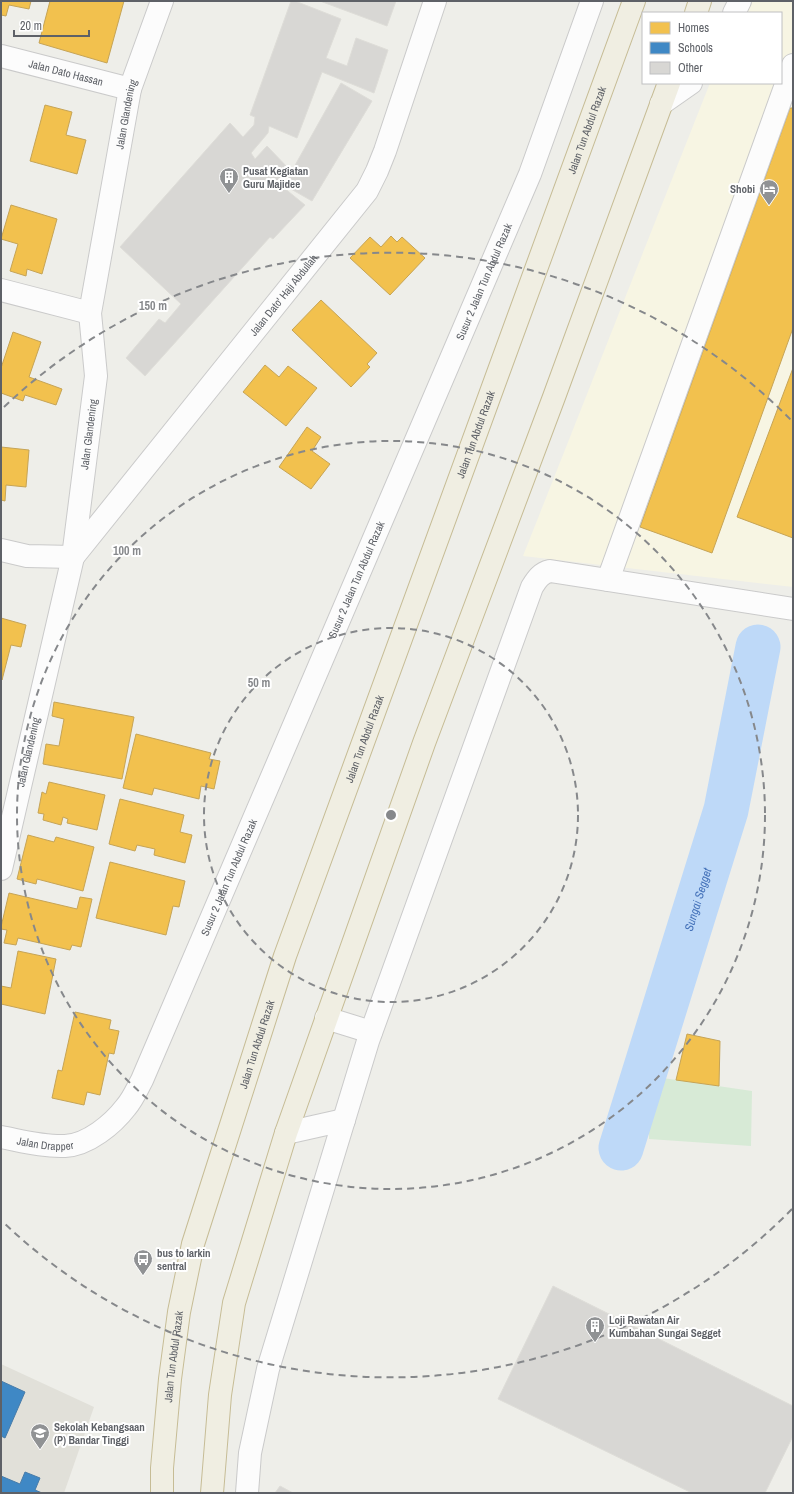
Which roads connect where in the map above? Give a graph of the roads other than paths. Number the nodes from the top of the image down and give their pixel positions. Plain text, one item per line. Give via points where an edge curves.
1 (162, 1) edge
2 (435, 1) edge
3 (592, 1) edge
4 (634, 1) edge
5 (700, 1) edge
6 (740, 1) edge
7 (696, 12) edge
8 (734, 12) edge
9 (1, 56) edge
10 (793, 65) edge
11 (669, 84) edge
12 (690, 84) edge
13 (130, 89) junction
14 (661, 104) junction
15 (1, 290) edge
16 (90, 313) junction
17 (1, 550) edge
18 (73, 557) junction
19 (608, 580) junction
20 (793, 609) edge
21 (1, 869) edge
22 (326, 1018) junction
23 (371, 1032) junction
24 (344, 1120) junction
25 (286, 1133) junction
26 (1, 1137) edge
27 (88, 1139) joint
28 (162, 1493) edge
29 (212, 1493) edge
30 (247, 1493) edge

1 - 13 street, Jalan Glandening
2 - 18 street, Jalan Dato' Haji Abdullah via 385,151 367,191
3 - 27 street, Susur 2 Jalan Tun Abdul Razak via 530,174 142,1080 127,1106 110,1124
4 - 28 highway, Jalan Tun Abdul Razak via 285,956 195,1236 178,1319 162,1468
5 - 7 highway
6 - 8 street
9 - 13 street, Jalan Dato Hassan
10 - 19 street
11 - 14 highway
12 - 14 street
13 - 16 street, Jalan Glandening
14 - 22 highway via 424,743
15 - 16 street
16 - 18 street, Jalan Glandening via 96,376
17 - 18 street via 27,556
18 - 21 street, Jalan Glandening
19 - 20 street
19 - 23 street via 550,571 544,572 532,587
22 - 23 street
22 - 25 highway
23 - 24 street
24 - 25 street
24 - 30 street via 268,1369 250,1453
25 - 29 highway via 234,1303 220,1395
26 - 27 street, Jalan Drapper via 42,1145 67,1146

